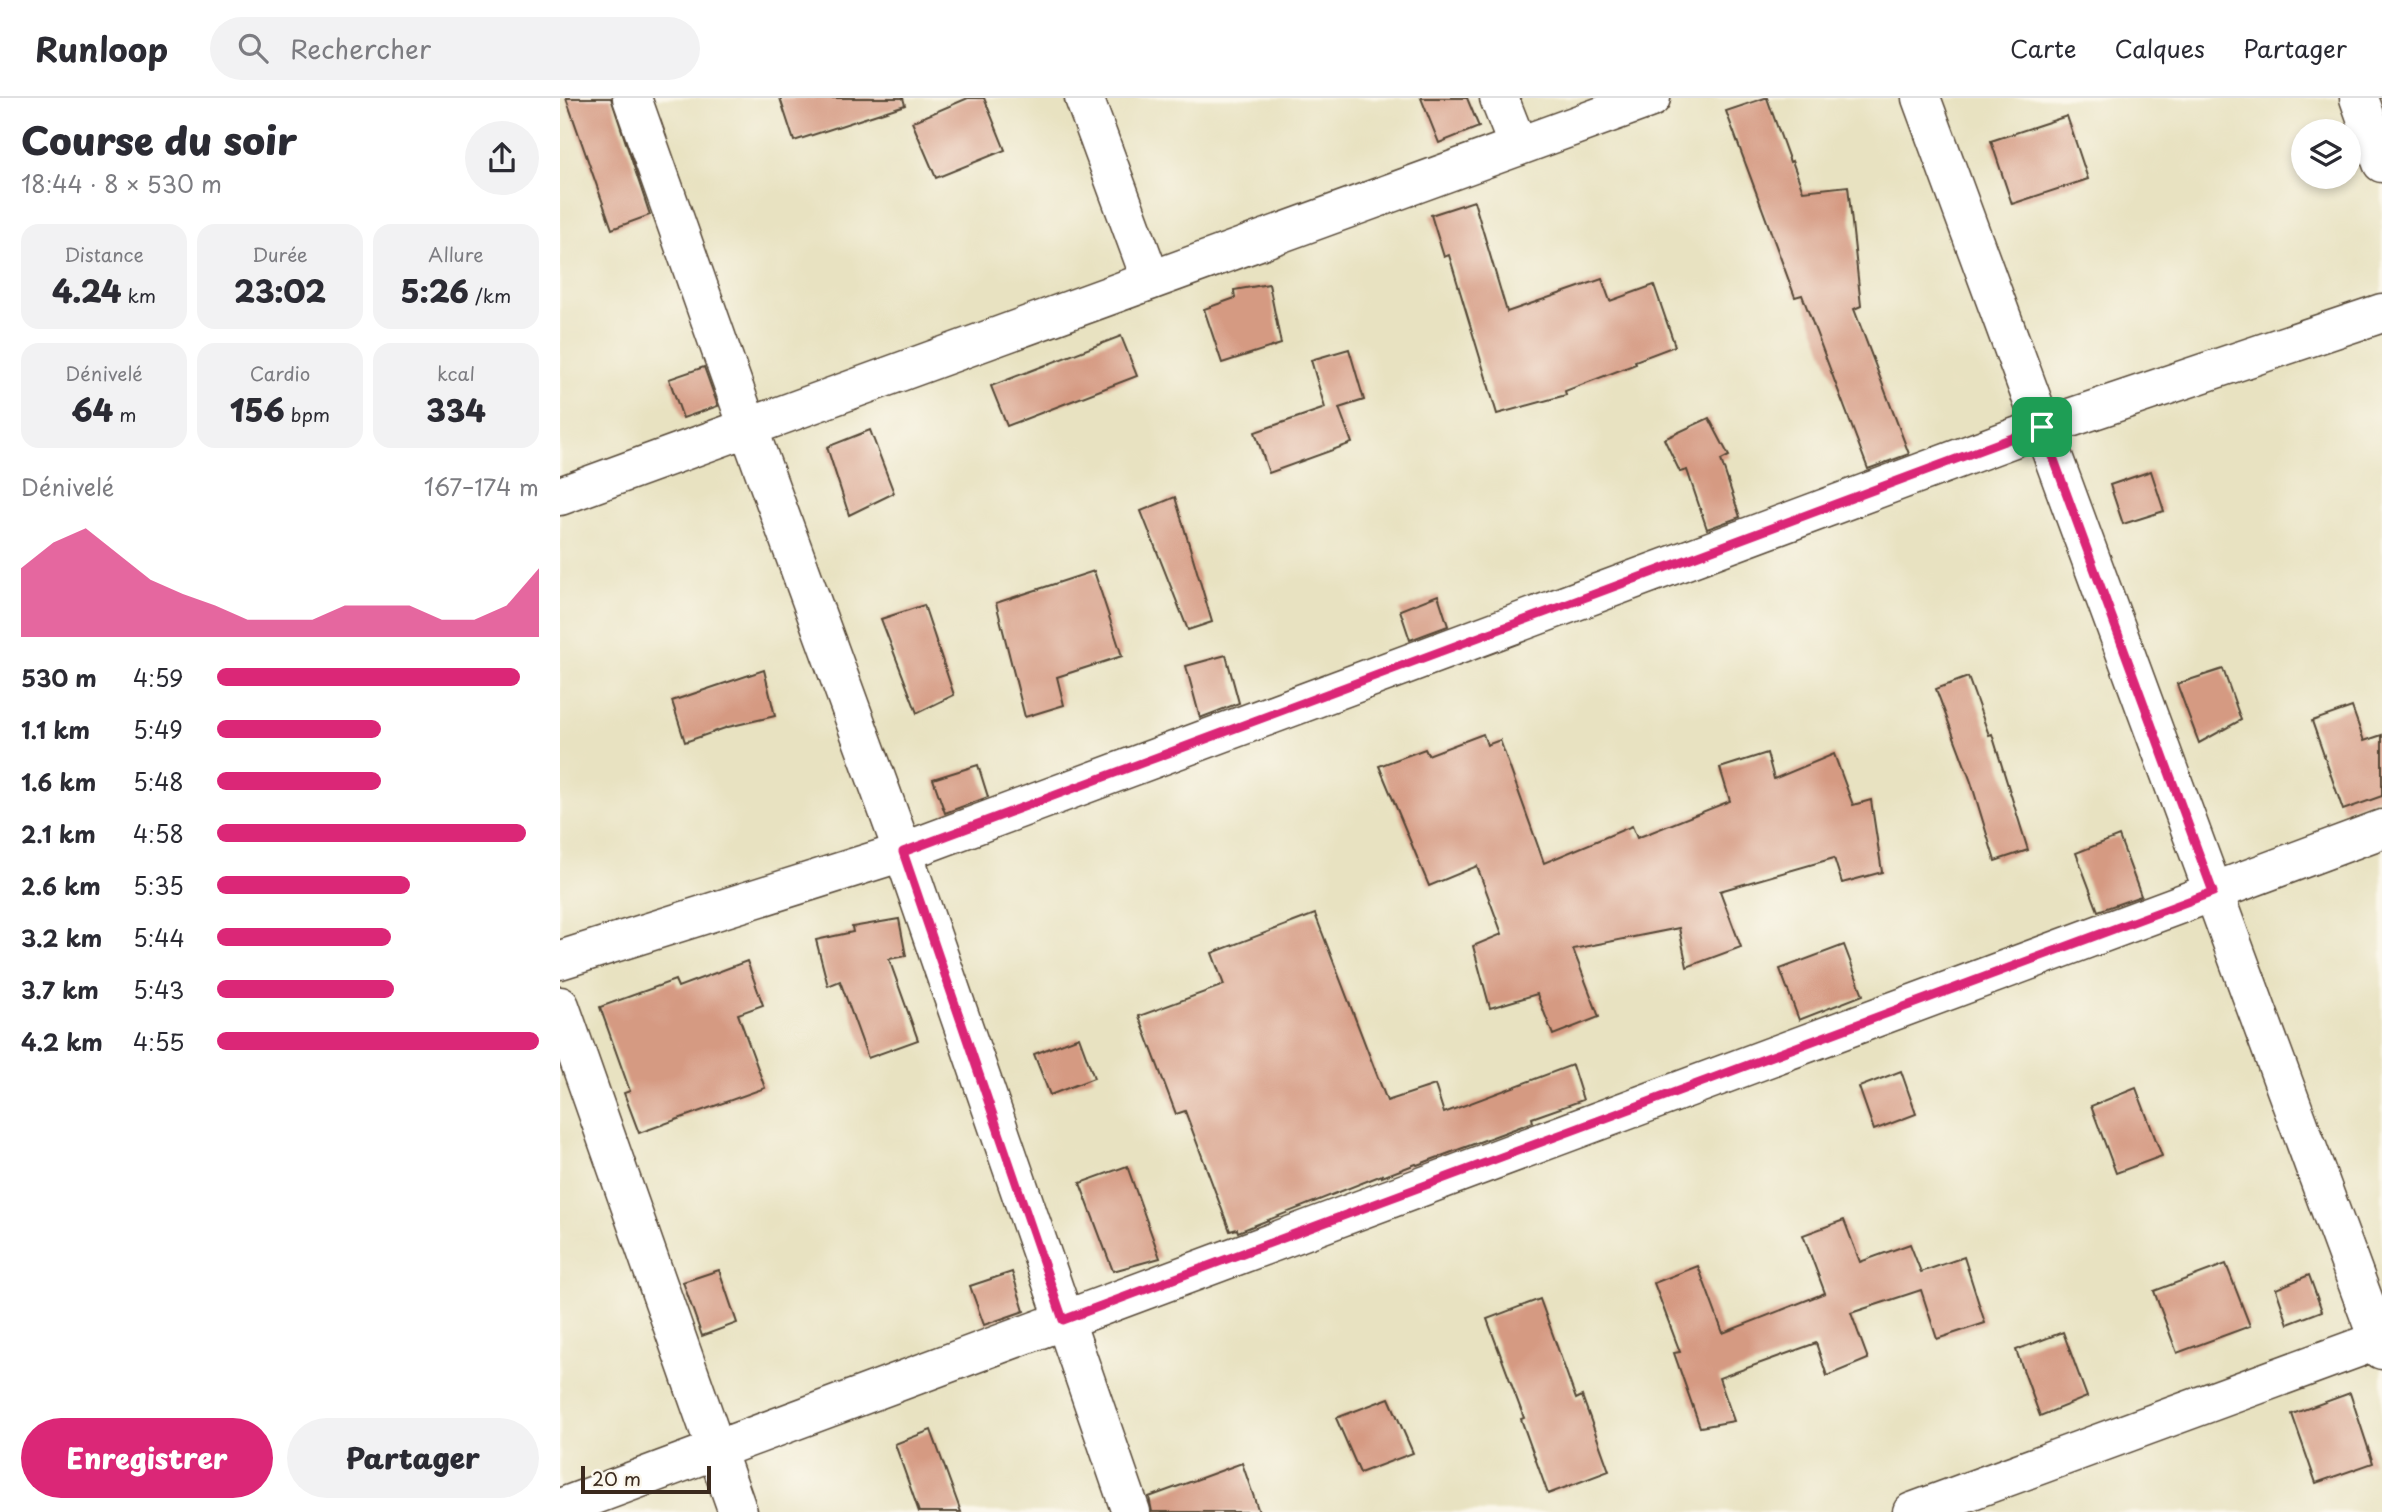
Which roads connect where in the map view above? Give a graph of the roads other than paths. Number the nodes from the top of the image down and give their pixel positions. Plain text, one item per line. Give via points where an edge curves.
1 (632, 98) edge
2 (1084, 98) edge
3 (1499, 98) edge
4 (1651, 98) edge
5 (1921, 98) edge
6 (2359, 98) edge
7 (1518, 146) junction
8 (2382, 163) edge
9 (1151, 280) junction
10 (2382, 313) edge
11 (748, 427) junction
12 (2042, 427) junction
13 (560, 496) edge
14 (2382, 829) edge
15 (903, 852) junction
16 (2213, 892) junction
17 (560, 960) edge
18 (560, 1006) edge
19 (1063, 1320) junction
20 (2381, 1343) edge
21 (716, 1450) junction
22 (560, 1508) edge
23 (738, 1512) edge
24 (1131, 1512) edge
25 (1912, 1512) edge

1 - 11 street
2 - 9 street
3 - 7 street
4 - 7 street
5 - 12 street
6 - 8 street
7 - 9 street
9 - 11 street
10 - 12 street
11 - 13 street
11 - 15 street
12 - 15 street
12 - 16 street
14 - 16 street
15 - 17 street
15 - 19 street
16 - 19 street
16 - 20 street
18 - 21 street
19 - 21 street
19 - 24 street
20 - 25 street
21 - 22 street
21 - 23 street

